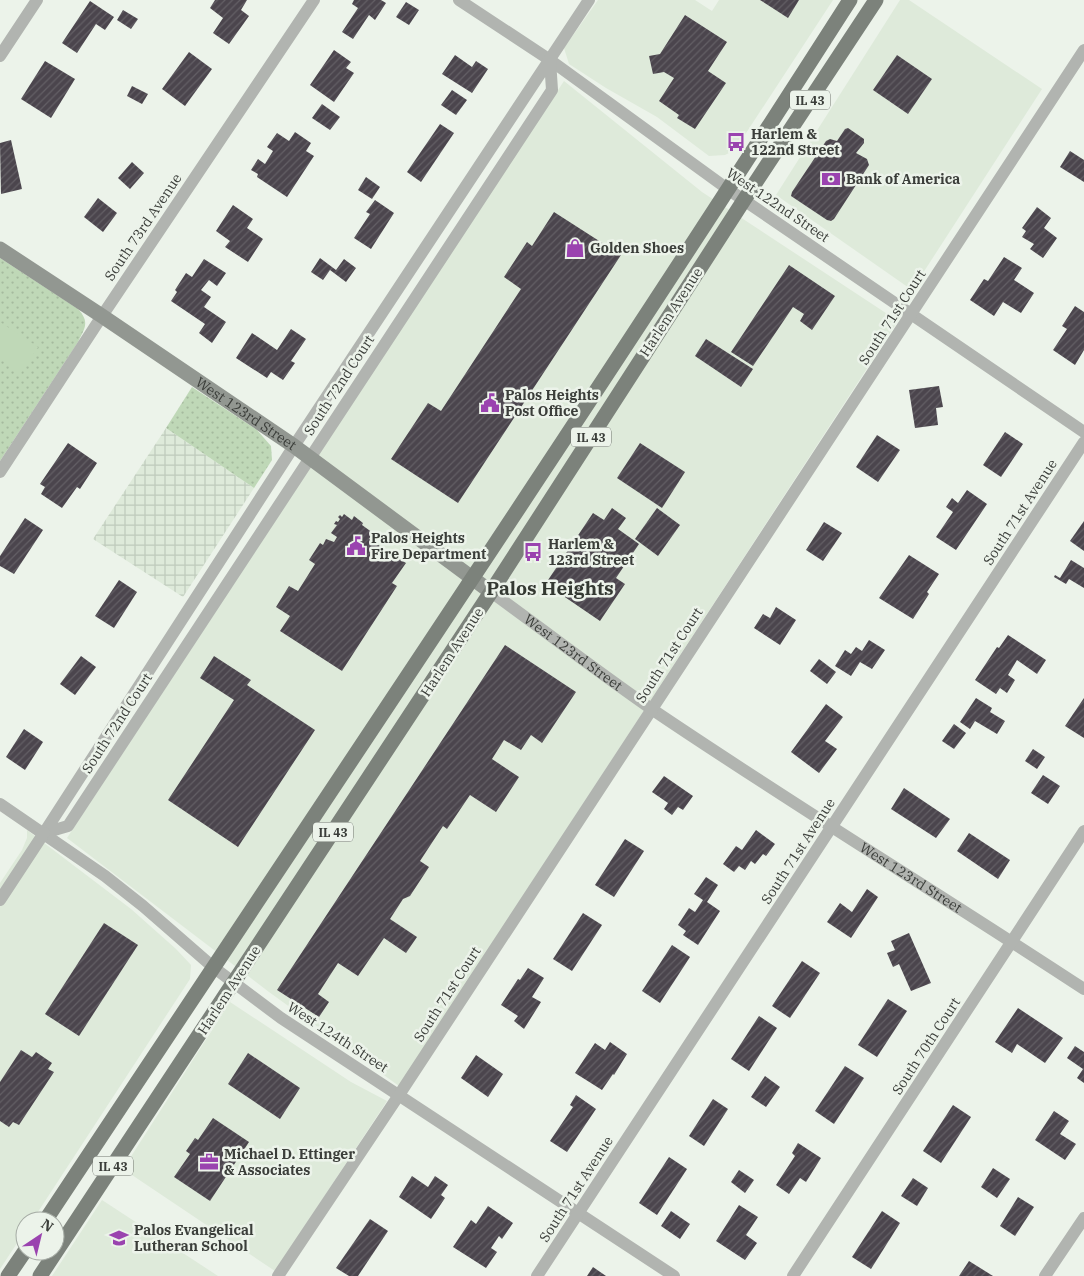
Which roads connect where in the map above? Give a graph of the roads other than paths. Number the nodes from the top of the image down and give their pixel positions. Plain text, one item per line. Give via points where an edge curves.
1 (37, 0) edge
2 (314, 0) edge
3 (459, 0) edge
4 (589, 0) edge
5 (850, 0) edge
6 (876, 0) edge
7 (1084, 50) edge
8 (0, 56) edge
9 (550, 60) junction
10 (728, 190) junction
11 (744, 200) junction
12 (0, 249) edge
13 (912, 314) junction
14 (102, 316) junction
15 (1084, 432) edge
16 (1084, 442) edge
17 (294, 446) junction
18 (309, 458) junction
19 (0, 472) edge
20 (213, 571) junction
21 (473, 580) junction
22 (228, 581) junction
23 (491, 592) junction
24 (651, 709) junction
25 (0, 804) edge
26 (831, 828) junction
27 (1084, 831) edge
28 (44, 833) junction
29 (0, 900) edge
30 (1012, 942) junction
31 (212, 967) junction
32 (234, 983) junction
33 (1084, 990) edge
34 (399, 1095) junction
35 (52, 1211) edge
36 (579, 1213) junction
37 (1084, 1218) edge
38 (18, 1261) edge
39 (8, 1276) edge
40 (40, 1276) edge
41 (278, 1276) edge
42 (537, 1276) edge
43 (674, 1276) edge
44 (793, 1276) edge
45 (1045, 1276) edge

1 - 8 street
2 - 14 street, South 73rd Avenue
3 - 9 street, West 122nd Street
4 - 9 street, South 72nd Court
5 - 10 main road, Harlem Avenue / IL 43
6 - 11 main road, Harlem Avenue / IL 43
7 - 13 street, South 71st Court
9 - 10 street, West 122nd Street
9 - 17 street, South 72nd Court
9 - 18 street, South 72nd Court via 552,90
10 - 11 street, West 122nd Street
10 - 21 main road, Harlem Avenue / IL 43
11 - 13 street, West 122nd Street
11 - 23 main road, Harlem Avenue / IL 43
12 - 14 street, West 123rd Street
13 - 15 street, West 122nd Street
13 - 24 street, South 71st Court
14 - 17 street, West 123rd Street
14 - 19 street, South 73rd Avenue
16 - 26 street, South 71st Avenue
17 - 18 street, West 123rd Street
17 - 20 street, South 72nd Court
18 - 21 street, West 123rd Street
18 - 22 street, South 72nd Court
20 - 22 street
20 - 28 street, South 72nd Court
21 - 23 street, West 123rd Street
21 - 31 main road, Harlem Avenue / IL 43
22 - 28 street, South 72nd Court via 68,826
23 - 24 street, West 123rd Street
23 - 32 main road, Harlem Avenue / IL 43
24 - 26 street, West 123rd Street
24 - 34 street, South 71st Court
25 - 28 street, West 124th Street
26 - 30 street, West 123rd Street
26 - 36 street, South 71st Avenue
27 - 30 street, South 70th Court
28 - 29 street, South 72nd Court
28 - 31 street, West 124th Street via 143,906
30 - 33 street, West 123rd Street
30 - 44 street, South 70th Court
31 - 32 street, West 124th Street
31 - 35 main road, Harlem Avenue / IL 43
32 - 34 street, West 124th Street via 281,1018
32 - 40 main road, Harlem Avenue / IL 43
34 - 36 street, West 124th Street
34 - 41 street, South 71st Court
36 - 42 street, South 71st Avenue
36 - 43 street, West 124th Street
37 - 45 street
38 - 39 main road

